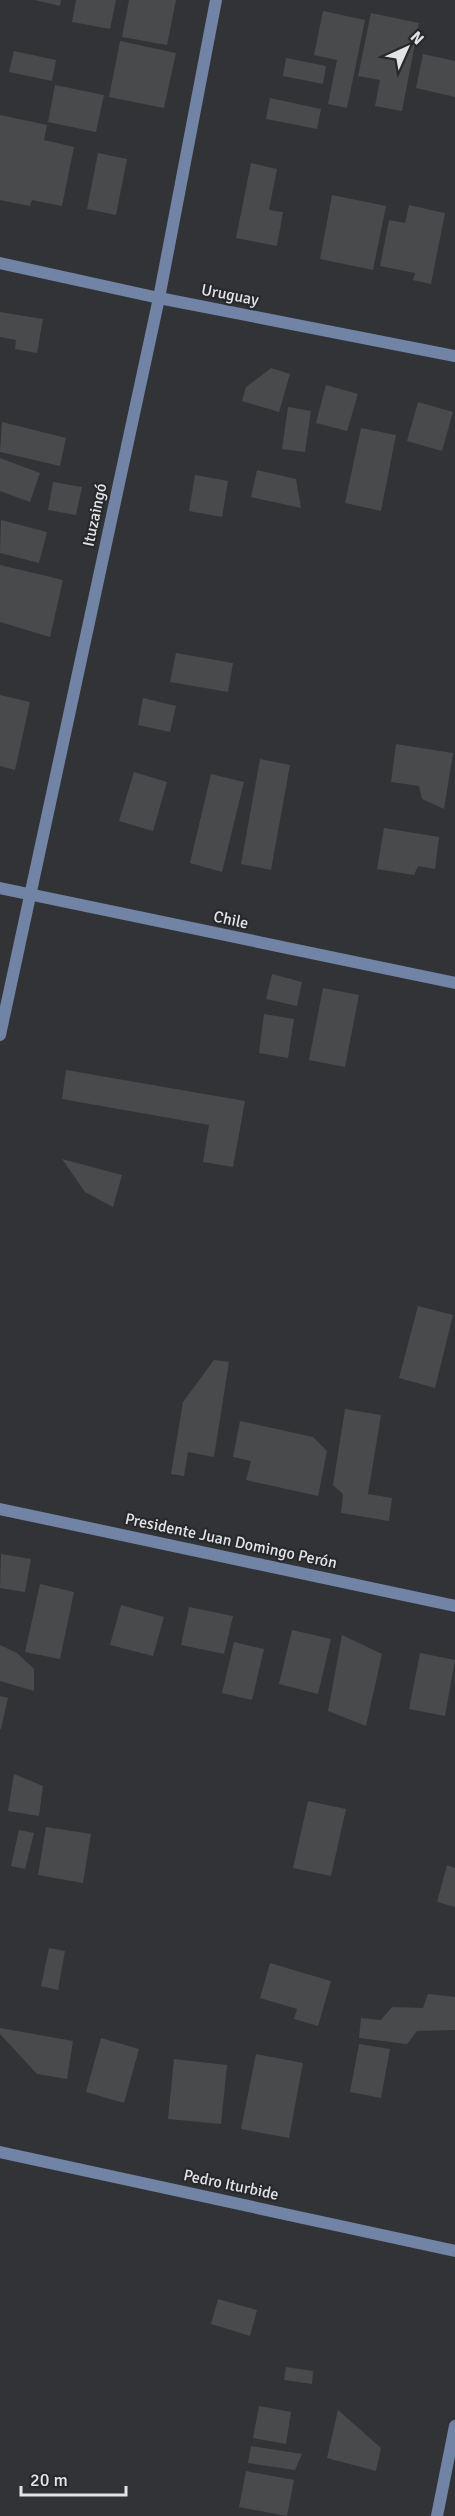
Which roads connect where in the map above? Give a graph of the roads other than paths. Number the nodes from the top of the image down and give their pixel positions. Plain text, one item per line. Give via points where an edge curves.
1 (216, 0) edge
2 (0, 263) edge
3 (159, 298) junction
4 (455, 356) edge
5 (0, 888) edge
6 (29, 895) junction
7 (455, 983) edge
8 (0, 1035) edge
9 (0, 1509) edge
10 (455, 1606) edge
11 (0, 2152) edge
12 (455, 2251) edge
13 (455, 2426) edge
14 (437, 2516) edge

1 - 3 street, Ituzaingó
2 - 3 street, Uruguay
3 - 4 street, Uruguay
3 - 6 street, Ituzaingó
5 - 6 street, Chile
6 - 7 street, Chile
6 - 8 street, Ituzaingó
9 - 10 street, Presidente Juan Domingo Perón
11 - 12 street, Pedro Iturbide
13 - 14 street

